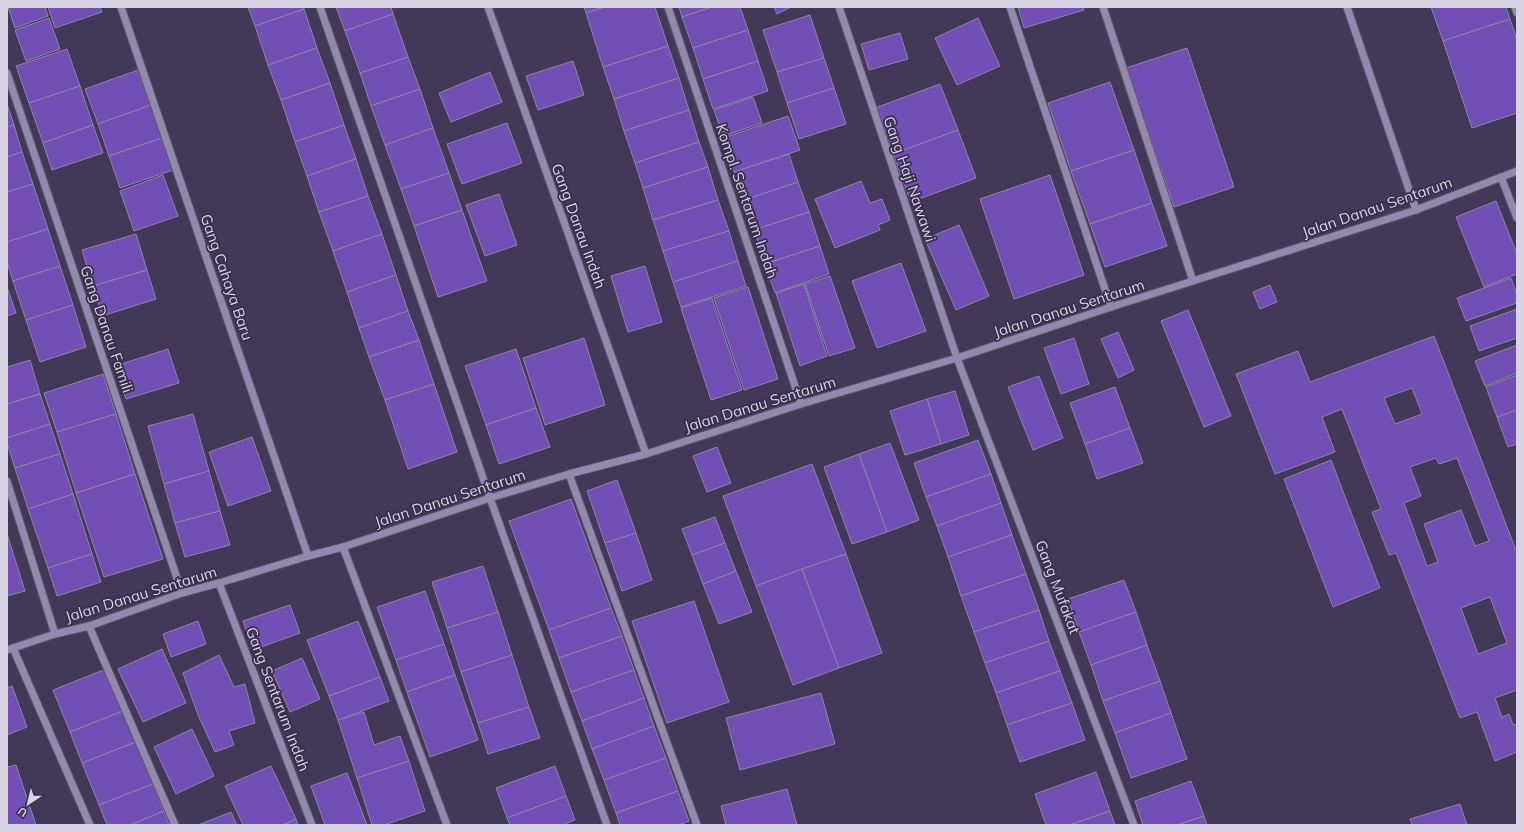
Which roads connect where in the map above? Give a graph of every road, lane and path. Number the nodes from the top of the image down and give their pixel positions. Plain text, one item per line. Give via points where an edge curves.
1 (121, 7) edge
2 (320, 7) edge
3 (488, 7) edge
4 (668, 7) edge
5 (839, 7) edge
6 (1010, 7) edge
7 (1103, 7) edge
8 (1348, 7) edge
9 (1515, 7) edge
10 (1517, 13) edge
11 (7, 73) edge
12 (1517, 171) edge
13 (1501, 177) junction
14 (1416, 210) junction
15 (1517, 218) edge
16 (1193, 281) junction
17 (1111, 307) junction
18 (957, 358) junction
19 (802, 404) junction
20 (646, 454) junction
21 (569, 474) junction
22 (7, 482) edge
23 (490, 498) junction
24 (343, 547) junction
25 (308, 556) junction
26 (219, 583) junction
27 (182, 593) junction
28 (89, 626) junction
29 (55, 634) junction
30 (10, 649) edge
31 (90, 825) edge
32 (175, 825) edge
33 (312, 825) edge
34 (447, 825) edge
35 (607, 825) edge
36 (697, 825) edge
37 (1134, 825) edge

1 - 25 street, Gang Cahaya Baru
2 - 23 street
3 - 20 street, Gang Danau Indah
4 - 19 street, Kompl. Sentarum Indah
5 - 18 street, Gang Haji Nawawi
6 - 17 street
7 - 16 street
8 - 14 street
9 - 10 street
11 - 27 street, Gang Danau Famili
12 - 13 street, Jalan Danau Sentarum
13 - 14 street, Jalan Danau Sentarum
13 - 15 street
14 - 16 street, Jalan Danau Sentarum
16 - 17 street, Jalan Danau Sentarum
17 - 18 street, Jalan Danau Sentarum
18 - 19 street, Jalan Danau Sentarum
18 - 37 street, Gang Mufakat
19 - 20 street, Jalan Danau Sentarum
20 - 21 street, Jalan Danau Sentarum
21 - 23 street, Jalan Danau Sentarum
21 - 36 street
22 - 29 street
23 - 24 street, Jalan Danau Sentarum
23 - 35 street
24 - 25 street, Jalan Danau Sentarum
24 - 34 street
25 - 26 street, Jalan Danau Sentarum
26 - 27 street, Jalan Danau Sentarum
26 - 33 street, Gang Sentarum Indah
27 - 28 street, Jalan Danau Sentarum
28 - 29 street, Jalan Danau Sentarum
28 - 32 street
29 - 30 street, Jalan Danau Sentarum
30 - 31 street

